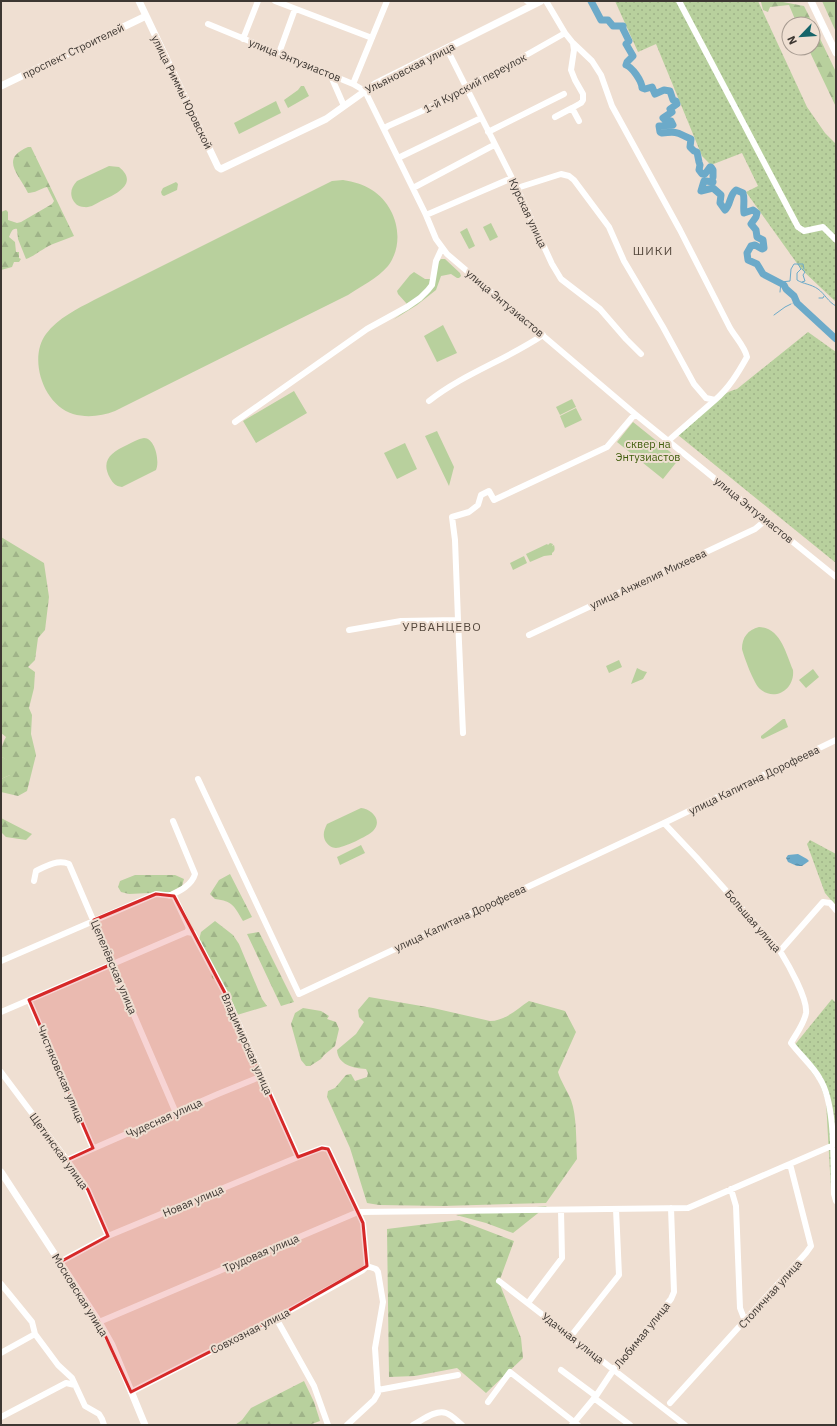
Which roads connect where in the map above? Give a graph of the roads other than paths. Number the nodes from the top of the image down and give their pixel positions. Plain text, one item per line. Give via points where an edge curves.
1 (139, 1) edge
2 (142, 1) edge
3 (258, 1) edge
4 (275, 1) edge
5 (387, 1) edge
6 (527, 1) edge
7 (546, 1) edge
8 (679, 1) edge
9 (811, 1) edge
10 (538, 3) edge
11 (289, 4) edge
12 (295, 9) junction
13 (146, 16) junction
14 (208, 24) dead end
15 (565, 33) junction
16 (372, 38) junction
17 (243, 39) junction
18 (573, 44) junction
19 (447, 49) junction
20 (836, 52) edge
21 (279, 53) junction
22 (330, 74) junction
23 (353, 84) junction
24 (1, 86) edge
25 (466, 87) junction
26 (365, 91) junction
27 (564, 94) dead end
28 (344, 106) junction
29 (572, 108) junction
30 (555, 117) dead end
31 (481, 118) junction
32 (579, 121) dead end
33 (384, 129) junction
34 (488, 132) junction
35 (494, 145) junction
36 (398, 158) junction
37 (218, 167) joint
38 (512, 178) junction
39 (413, 188) junction
40 (517, 188) junction
41 (426, 215) junction
42 (836, 240) edge
43 (442, 248) junction
44 (543, 334) junction
45 (641, 354) dead end
46 (715, 400) junction
47 (429, 402) dead end
48 (635, 414) junction
49 (235, 422) dead end
50 (668, 441) junction
51 (765, 519) junction
52 (836, 577) edge
53 (458, 620) junction
54 (349, 630) dead end
55 (529, 636) dead end
56 (463, 734) dead end
57 (836, 740) edge
58 (198, 779) dead end
59 (173, 821) dead end
60 (664, 823) junction
61 (34, 881) dead end
62 (169, 896) junction
63 (836, 910) edge
64 (94, 920) junction
65 (190, 933) junction
66 (780, 951) junction
67 (1, 961) edge
68 (112, 964) junction
69 (29, 1000) junction
70 (1, 1012) edge
71 (1, 1072) edge
72 (262, 1076) junction
73 (176, 1113) junction
74 (834, 1145) edge
75 (93, 1148) junction
76 (298, 1157) junction
77 (67, 1160) junction
78 (790, 1164) junction
79 (1, 1172) edge
80 (730, 1189) junction
81 (836, 1201) edge
82 (671, 1208) junction
83 (616, 1209) junction
84 (561, 1210) junction
85 (358, 1212) junction
86 (108, 1236) junction
87 (60, 1262) junction
88 (367, 1266) junction
89 (499, 1281) dead end
90 (1, 1285) edge
91 (528, 1303) junction
92 (276, 1318) junction
93 (745, 1321) junction
94 (99, 1322) junction
95 (36, 1334) junction
96 (571, 1336) junction
97 (1, 1353) edge
98 (614, 1369) junction
99 (561, 1370) dead end
100 (458, 1375) dead end
101 (75, 1385) junction
102 (378, 1390) junction
103 (131, 1392) junction
104 (595, 1397) junction
105 (488, 1402) dead end
106 (670, 1403) dead end
107 (1, 1417) edge
108 (143, 1424) edge
109 (574, 1424) edge
110 (104, 1425) edge
111 (328, 1425) edge
112 (347, 1425) edge
113 (413, 1425) edge
114 (462, 1425) edge
115 (630, 1425) edge
116 (685, 1425) edge

1 - 13 main road
2 - 13 main road via 148,13
3 - 17 street
4 - 11 street
5 - 16 street
6 - 10 street
7 - 15 street
8 - 42 street via 798,227 804,231 822,228
9 - 20 main road
10 - 19 main road, Ульяновская улица
11 - 12 street
12 - 16 street
12 - 21 street
13 - 24 main road, проспект Строителей
13 - 37 main road, улица Риммы Юровской
14 - 17 street, улица Энтузиастов
15 - 18 street
15 - 25 street, 1-й Курский переулок
16 - 23 street
17 - 21 street, улица Энтузиастов
18 - 29 street via 571,70 583,94 583,100
18 - 46 street via 592,61 601,75 612,106 730,328 746,350 747,357 736,376 725,392
19 - 25 street, Курская улица
19 - 26 main road, Ульяновская улица
21 - 22 street, улица Энтузиастов
22 - 23 street, улица Энтузиастов
22 - 28 street
23 - 26 street, улица Энтузиастов
25 - 31 street, Курская улица
25 - 33 street, 1-й Курский переулок via 463,91
26 - 28 main road, Ульяновская улица
26 - 33 street, улица Энтузиастов
27 - 34 street
28 - 37 main road, Ульяновская улица via 319,123 222,169
29 - 30 street
29 - 32 street
31 - 34 street, Курская улица
31 - 36 street
33 - 36 street, улица Энтузиастов
34 - 35 street, Курская улица
35 - 38 street, Курская улица
35 - 39 street
36 - 39 street, улица Энтузиастов
38 - 40 street, Курская улица
38 - 41 street
39 - 41 street, улица Энтузиастов
40 - 45 street, Курская улица via 561,280 600,309
40 - 46 street via 561,174 574,180 609,227 624,261 694,384 706,398
41 - 43 street, улица Энтузиастов
43 - 44 street, улица Энтузиастов
43 - 49 street via 436,261 432,285 420,298 367,329
44 - 47 street via 528,345 443,390
44 - 48 street, улица Энтузиастов
46 - 50 street
48 - 50 street, улица Энтузиастов
48 - 53 street via 607,447 494,500 489,491 481,496 478,505 468,512 452,517
50 - 51 street, улица Энтузиастов
51 - 52 street, улица Энтузиастов
51 - 55 street, улица Анжелия Михеева via 755,529
53 - 54 street via 401,621
53 - 56 street
57 - 60 street, улица Капитана Дорофеева
58 - 60 street, улица Капитана Дорофеева via 299,994
59 - 62 street via 196,874 187,886
60 - 66 street, Большая улица
61 - 64 street, Цепелёвская улица via 36,871 54,863 64,861 69,864
62 - 64 street via 156,894
62 - 65 street, Владимирская улица via 174,896
63 - 66 street via 830,903 823,902
64 - 67 street
64 - 68 street, Цепелёвская улица
65 - 68 street
65 - 72 street, Владимирская улица via 225,992
66 - 74 street, Большая улица via 806,1004 804,1020 791,1043 820,1078 829,1098
68 - 69 street
68 - 73 street, Цепелёвская улица
69 - 70 street
69 - 75 street, Чистяковская улица
71 - 77 street, Щетинская улица
72 - 73 street, Чудесная улица
72 - 76 street, Владимирская улица
73 - 75 street, Чудесная улица
74 - 78 street
74 - 81 street
75 - 77 street, Чудесная улица
76 - 85 street, Новая улица via 322,1148 328,1149
76 - 86 street, Новая улица
77 - 86 street, Щетинская улица via 88,1190
78 - 80 street
78 - 93 street, Столичная улица via 811,1246
79 - 87 main road, Московская улица
80 - 82 street via 688,1208
80 - 93 street via 736,1206 740,1308
82 - 83 street
82 - 98 street, Любимая улица via 674,1292
83 - 84 street
83 - 96 street via 619,1276
84 - 85 street
84 - 91 street via 562,1258
85 - 88 street via 363,1223
85 - 94 street, Трудовая улица
86 - 87 street, Новая улица
87 - 94 main road, Московская улица
88 - 92 street, Совхозная улица
88 - 102 street via 378,1272 383,1298 375,1348
89 - 91 street, Удачная улица
90 - 95 street via 32,1322
91 - 96 street, Удачная улица
92 - 103 street, Совхозная улица
92 - 111 street via 314,1386
93 - 106 street, Столичная улица
94 - 103 main road, Московская улица via 112,1345
95 - 97 street
95 - 101 street
96 - 98 street, Удачная улица
98 - 104 street, Любимая улица
98 - 116 street, Удачная улица
99 - 104 street
100 - 102 street
101 - 107 street via 66,1383
101 - 110 street via 85,1406 99,1414
102 - 112 street via 374,1400
103 - 108 main road, Московская улица
104 - 109 street, Любимая улица
104 - 115 street
105 - 109 street via 510,1372
113 - 114 street via 442,1412

